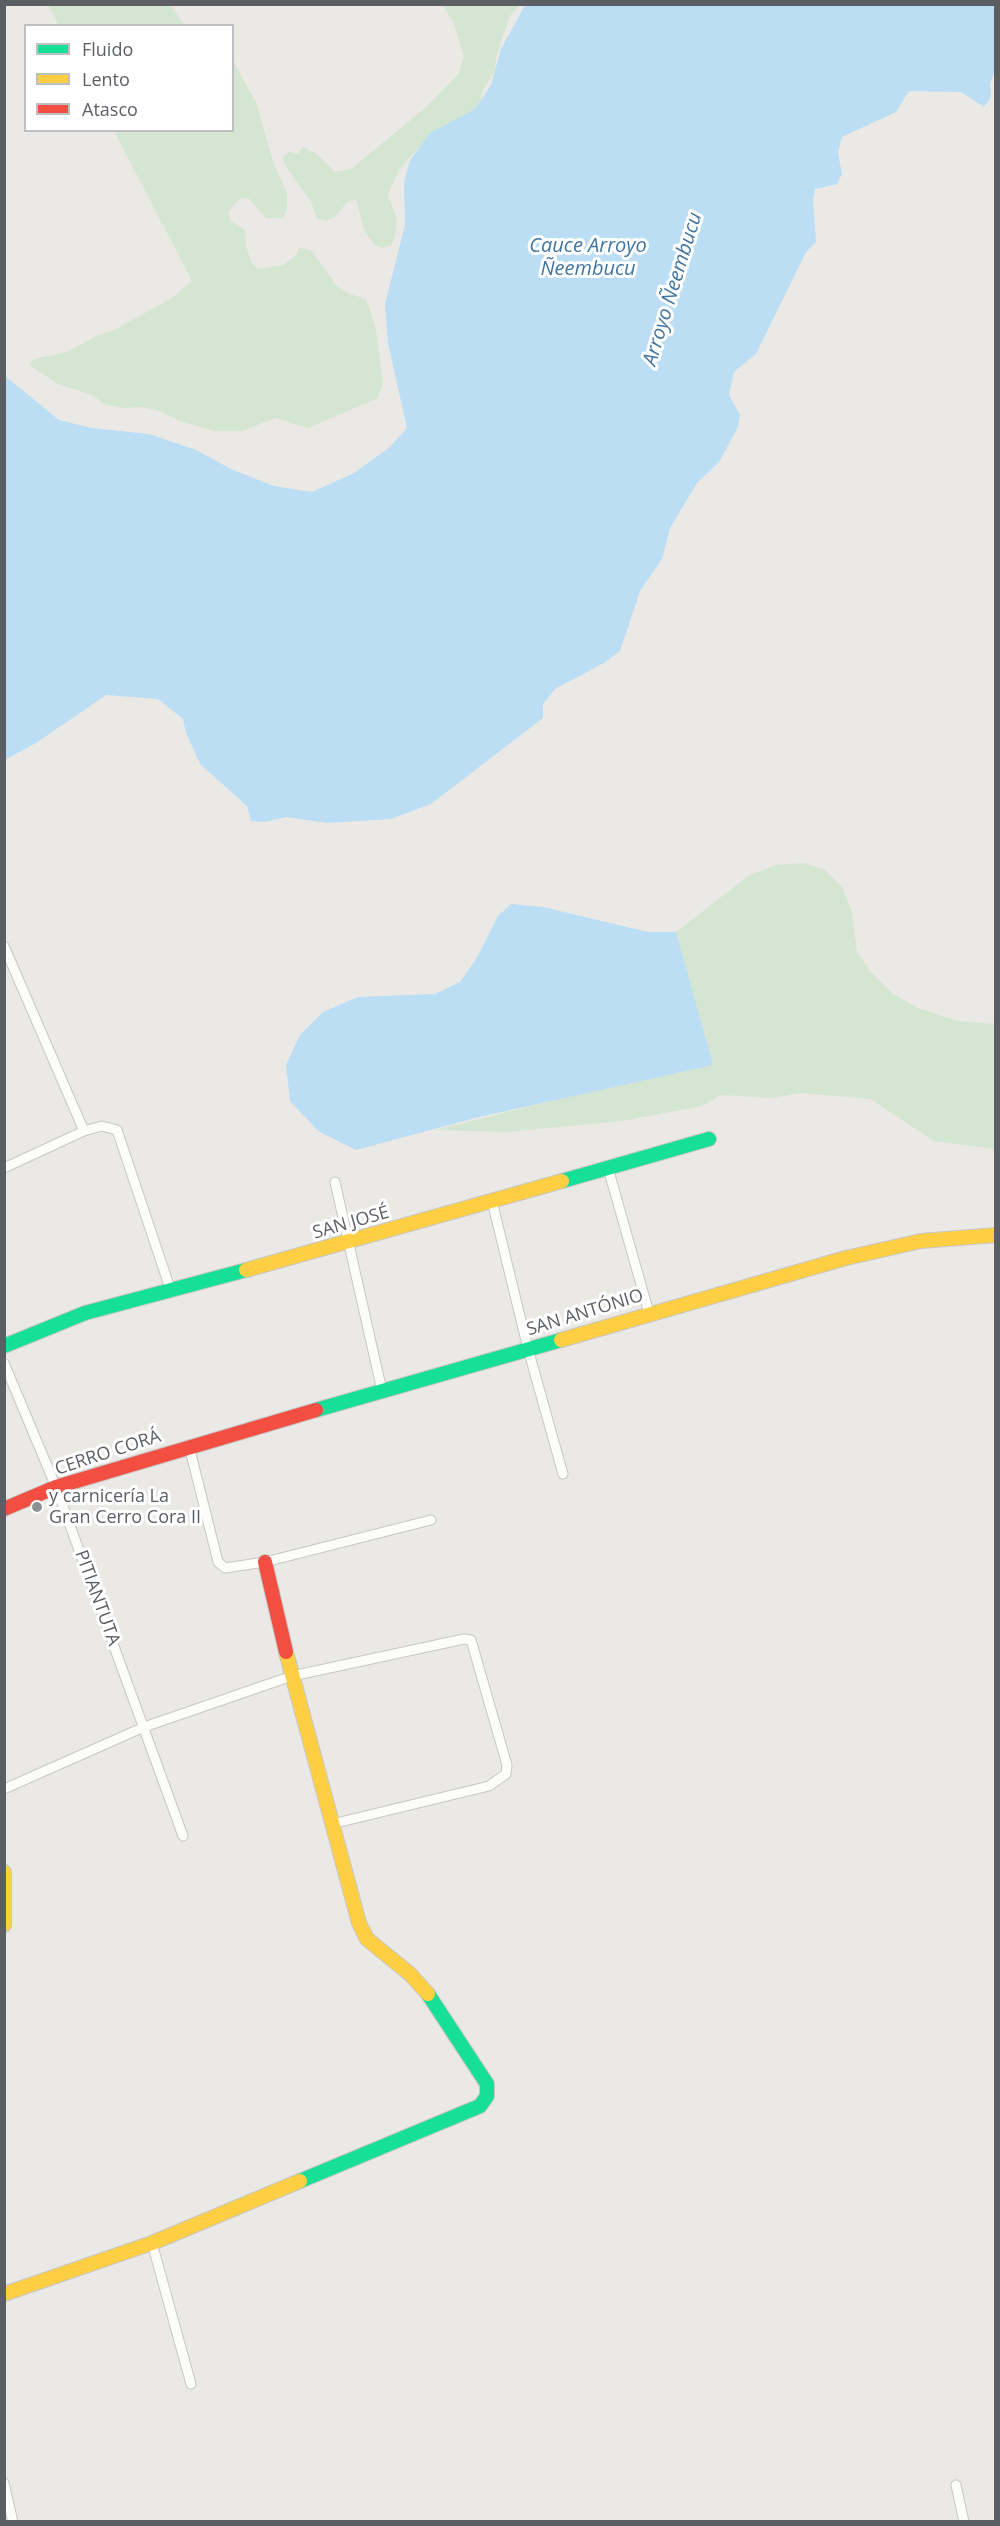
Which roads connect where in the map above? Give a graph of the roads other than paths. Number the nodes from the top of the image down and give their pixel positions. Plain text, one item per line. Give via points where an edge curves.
1 (4, 946) edge
2 (84, 1131) junction
3 (709, 1139) dead end
4 (4, 1168) edge
5 (609, 1168) junction
6 (335, 1182) dead end
7 (492, 1201) junction
8 (996, 1235) edge
9 (349, 1243) junction
10 (171, 1291) junction
11 (649, 1313) junction
12 (4, 1346) edge
13 (528, 1349) junction
14 (4, 1362) edge
15 (382, 1391) junction
16 (189, 1446) junction
17 (563, 1474) dead end
18 (56, 1487) junction
19 (4, 1509) edge
20 (431, 1520) dead end
21 (265, 1562) junction
22 (292, 1676) junction
23 (144, 1726) junction
24 (4, 1789) edge
25 (332, 1824) junction
26 (183, 1836) dead end
27 (4, 1872) edge
28 (4, 1924) edge
29 (152, 2243) junction
30 (4, 2294) edge
31 (190, 2384) dead end
32 (4, 2483) edge
33 (956, 2485) dead end
34 (13, 2522) edge
35 (964, 2522) edge

1 - 2 street
2 - 4 street
2 - 10 street via 102,1126 117,1130
3 - 5 street, SAN JOSÉ
5 - 7 street, SAN JOSÉ
5 - 11 street
6 - 9 street
7 - 9 street, SAN JOSÉ
7 - 13 street
8 - 11 street, SAN ANTÓNIO via 882,1248
9 - 10 street, SAN JOSÉ
9 - 15 street
10 - 12 street, SAN JOSÉ via 85,1313
11 - 13 street, SAN ANTÓNIO
13 - 15 street, SAN ANTÓNIO
13 - 17 street
14 - 18 street, PITIANTUTA
15 - 16 street, SAN ANTÓNIO
16 - 18 street, CERRO CORÁ
16 - 21 street via 218,1562 225,1568
18 - 19 street, CERRO CORÁ
18 - 23 street, PITIANTUTA
20 - 21 street
21 - 22 street
22 - 23 street
22 - 25 street
22 - 25 street via 471,1640 507,1765 506,1774 489,1786
23 - 24 street
23 - 26 street, PITIANTUTA
25 - 29 street via 358,1923 367,1939 410,1974 434,2000 487,2084 487,2096 480,2106
27 - 28 street
29 - 30 street
29 - 31 street
32 - 34 street
33 - 35 street

